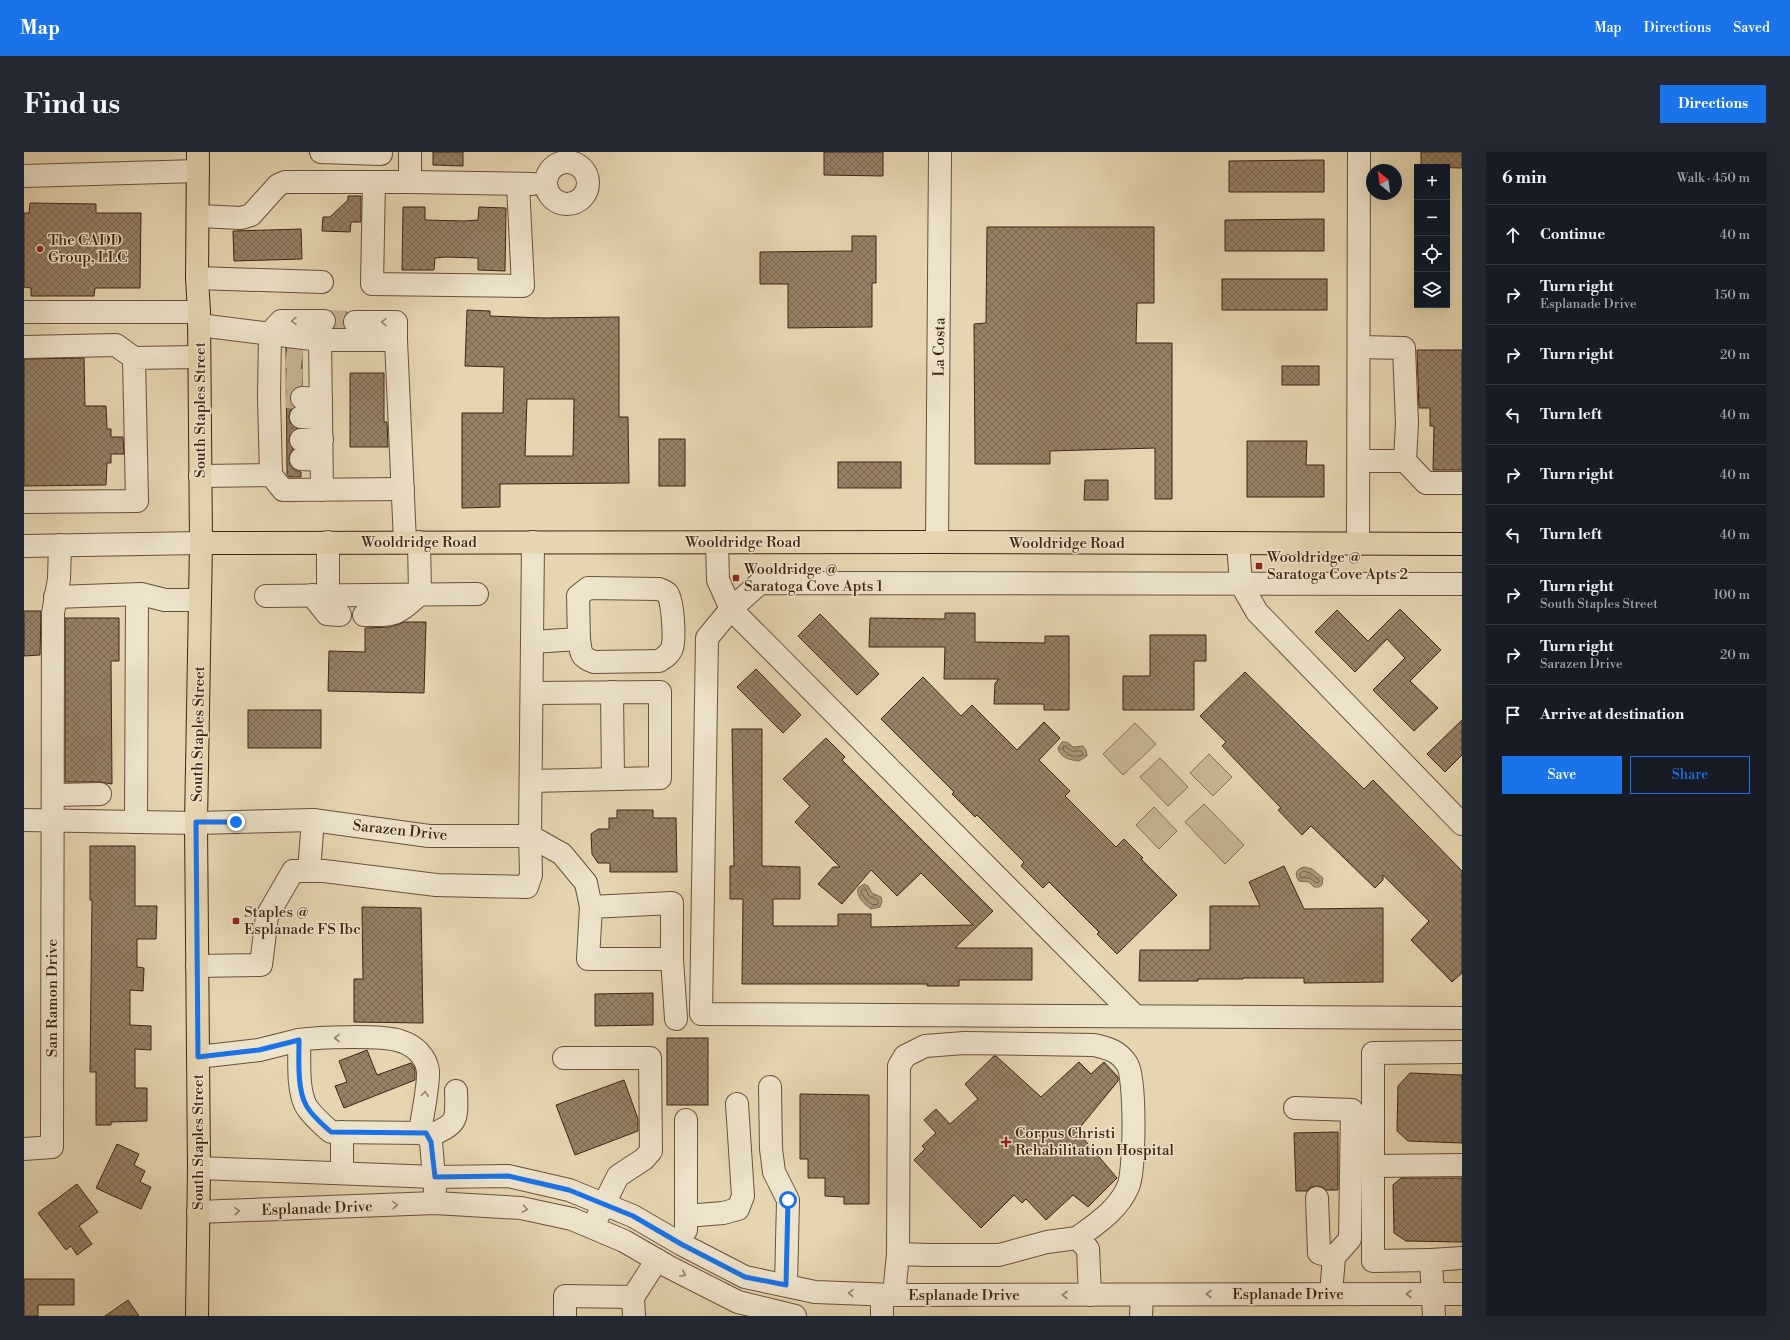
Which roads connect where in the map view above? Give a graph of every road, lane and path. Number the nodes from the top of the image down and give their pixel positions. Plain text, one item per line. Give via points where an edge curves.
1 (320, 152) edge
2 (410, 152) edge
3 (940, 152) edge
4 (1359, 153) edge
5 (381, 154) dead end
6 (198, 162) edge
7 (548, 169) edge
8 (24, 176) edge
9 (374, 182) junction
10 (410, 182) junction
11 (518, 184) junction
12 (199, 216) junction
13 (197, 278) junction
14 (322, 282) dead end
15 (24, 312) edge
16 (199, 318) junction
17 (355, 322) tunnel mouth
18 (270, 333) junction
19 (396, 340) junction
20 (24, 347) edge
21 (1359, 347) junction
22 (199, 357) junction
23 (134, 358) junction
24 (296, 405) junction
25 (1358, 461) junction
26 (1405, 462) junction
27 (200, 476) junction
28 (1462, 483) edge
29 (403, 489) junction
30 (322, 490) junction
31 (24, 502) edge
32 (328, 542) junction
33 (412, 542) junction
34 (533, 542) junction
35 (717, 542) junction
36 (937, 542) junction
37 (201, 543) junction
38 (1238, 543) junction
39 (1358, 544) junction
40 (1462, 544) edge
41 (60, 545) junction
42 (25, 551) edge
43 (1241, 584) junction
44 (1462, 584) edge
45 (137, 594) junction
46 (420, 594) junction
47 (477, 594) dead end
48 (320, 595) junction
49 (266, 596) dead end
50 (55, 598) junction
51 (200, 600) junction
52 (731, 608) junction
53 (340, 615) dead end
54 (364, 616) dead end
55 (579, 639) junction
56 (532, 642) junction
57 (532, 692) junction
58 (612, 692) junction
59 (613, 779) junction
60 (531, 781) junction
61 (100, 794) dead end
62 (53, 795) junction
63 (24, 820) edge
64 (313, 820) junction
65 (52, 821) junction
66 (136, 822) junction
67 (196, 822) junction
68 (1462, 824) edge
69 (530, 836) junction
70 (309, 871) junction
71 (591, 907) junction
72 (672, 959) junction
73 (197, 966) junction
74 (1135, 1016) junction
75 (1462, 1018) edge
76 (676, 1019) dead end
77 (299, 1040) junction
78 (1462, 1052) edge
79 (198, 1057) junction
80 (564, 1058) dead end
81 (770, 1087) dead end
82 (456, 1091) dead end
83 (737, 1104) dead end
84 (1295, 1108) dead end
85 (686, 1120) dead end
86 (342, 1132) junction
87 (424, 1134) junction
88 (24, 1149) edge
89 (1462, 1165) edge
90 (1373, 1166) junction
91 (199, 1168) junction
92 (342, 1173) junction
93 (435, 1177) junction
94 (1317, 1198) dead end
95 (435, 1203) junction
96 (604, 1204) junction
97 (198, 1212) junction
98 (686, 1216) junction
99 (592, 1228) junction
100 (1077, 1238) junction
101 (686, 1247) junction
102 (898, 1254) junction
103 (1334, 1257) junction
104 (1462, 1258) edge
105 (657, 1260) junction
106 (1430, 1260) junction
107 (786, 1285) junction
108 (1090, 1294) junction
109 (1331, 1294) junction
110 (1434, 1294) junction
111 (1462, 1294) edge
112 (1142, 1295) junction
113 (886, 1302) edge
114 (633, 1307) edge
115 (771, 1313) edge
116 (197, 1316) edge
117 (564, 1316) edge
118 (795, 1316) edge
119 (1141, 1316) edge
120 (1434, 1316) edge

1 - 5 street
2 - 10 street
3 - 36 street, La Costa
4 - 21 street
6 - 8 street
6 - 12 main road, South Staples Street
7 - 11 street
9 - 10 street
9 - 11 street via 372,284 523,286
9 - 12 street via 285,182 278,186 251,215 241,218
10 - 11 street
12 - 13 main road, South Staples Street
13 - 14 street
13 - 16 main road, South Staples Street
15 - 16 street
16 - 18 street
16 - 22 main road, South Staples Street
19 -> 17 street via 396,322
18 - 24 street
18 - 24 street
19 - 24 street
19 - 29 street
20 - 23 street via 116,345
21 - 25 street
21 - 26 street via 1404,348 1407,423
22 - 23 street
22 - 27 main road, South Staples Street
23 - 31 street via 137,501
24 - 27 street
24 - 30 street
24 - 30 street via 283,490
25 - 26 street
25 - 39 street
26 - 28 street via 1426,483
27 - 37 main road, South Staples Street
29 - 30 street
29 - 33 street
32 - 33 main road, Wooldridge Road
32 - 37 main road, Wooldridge Road
32 - 48 street
33 - 34 main road, Wooldridge Road
33 - 46 street
34 - 35 main road, Wooldridge Road
34 - 56 street
35 - 36 main road, Wooldridge Road
35 - 52 street via 718,580
36 - 38 main road, Wooldridge Road
37 - 41 street, Wooldridge Road
37 - 51 main road, South Staples Street
38 - 39 main road, Wooldridge Road
38 - 43 street
39 - 40 main road, Wooldridge Road
41 - 42 street, Wooldridge Road
41 - 50 street via 59,579
43 - 44 street
43 - 52 street via 760,583
43 - 68 street via 1257,612
45 - 50 street
45 - 51 street via 165,600
45 - 66 street
46 - 47 street
46 - 48 street
46 - 54 street via 403,609 391,615
48 - 49 street
48 - 53 street via 327,614
50 - 62 street
51 - 67 main road, South Staples Street
52 - 74 street
52 - 74 street via 707,638 701,1014
55 - 55 street via 581,654 585,659 594,662 659,661 667,656 672,647 671,598 667,592 659,589 588,588 578,596
55 - 56 street
56 - 57 street
57 - 58 street
57 - 60 street
58 - 59 street
58 - 59 street via 660,692 660,778
59 - 60 street
60 - 69 street
61 - 62 street
62 - 65 street
63 - 65 street, Sarazen Drive
64 - 67 street, Sarazen Drive
64 - 69 street, Sarazen Drive via 429,836
64 - 70 street
65 - 66 street, Sarazen Drive
65 - 88 street, San Ramon Drive via 52,1147
66 - 67 street, Sarazen Drive
67 - 73 main road, South Staples Street
69 - 70 street via 530,875 527,887 436,885
69 - 71 street via 562,854 586,882
70 - 73 street via 293,871 267,916 261,965
71 - 72 street via 588,959
71 - 72 street via 672,903
72 - 76 street
73 - 79 main road, South Staples Street
74 - 75 street
77 - 79 street via 259,1050
77 - 86 street via 301,1085 305,1104 331,1132
87 -> 77 street via 428,1071 418,1050 400,1041 380,1038
78 - 90 street via 1373,1053
79 - 91 main road, South Staples Street
80 - 96 street via 650,1058 651,1151 644,1159 618,1176
81 - 107 street via 774,1172 788,1200
82 - 87 street via 457,1116 454,1122 446,1129
83 - 98 street via 743,1196 738,1210
84 - 103 street via 1352,1110 1350,1240
85 - 98 street
86 - 87 street
86 - 92 street
87 - 93 street via 431,1142
89 - 90 street
90 - 106 street via 1373,1261
91 - 92 street, Esplanade Drive
91 - 97 main road, South Staples Street
92 - 93 street, Esplanade Drive
93 - 95 street
93 - 96 street, Esplanade Drive via 508,1176 569,1190
94 - 103 street via 1319,1252
97 -> 95 street, Esplanade Drive
95 -> 99 street, Esplanade Drive via 521,1208 572,1219
96 - 99 street
96 - 101 street, Esplanade Drive via 633,1216
97 - 116 main road, South Staples Street
98 - 101 street
99 - 105 street, Esplanade Drive via 624,1241
100 - 102 street via 1048,1242 999,1255
100 - 102 street via 1109,1214 1128,1187 1131,1172 1132,1090 1131,1076 1124,1059 1110,1049 1094,1045 964,1043 926,1046 906,1056 899,1066
100 - 108 street via 1088,1248
101 - 107 street, Esplanade Drive via 745,1277
102 - 113 street
103 - 109 street
104 - 106 street
105 - 114 street
105 -> 115 street, Esplanade Drive via 738,1302
106 - 110 street
113 -> 107 street, Esplanade Drive via 815,1292
108 - 112 street, Esplanade Drive
108 -> 113 street, Esplanade Drive
110 -> 109 street, Esplanade Drive
109 -> 112 street, Esplanade Drive
110 - 111 street, Esplanade Drive
110 - 120 street
112 - 119 street
114 - 117 street via 565,1296
115 - 118 street, Esplanade Drive

